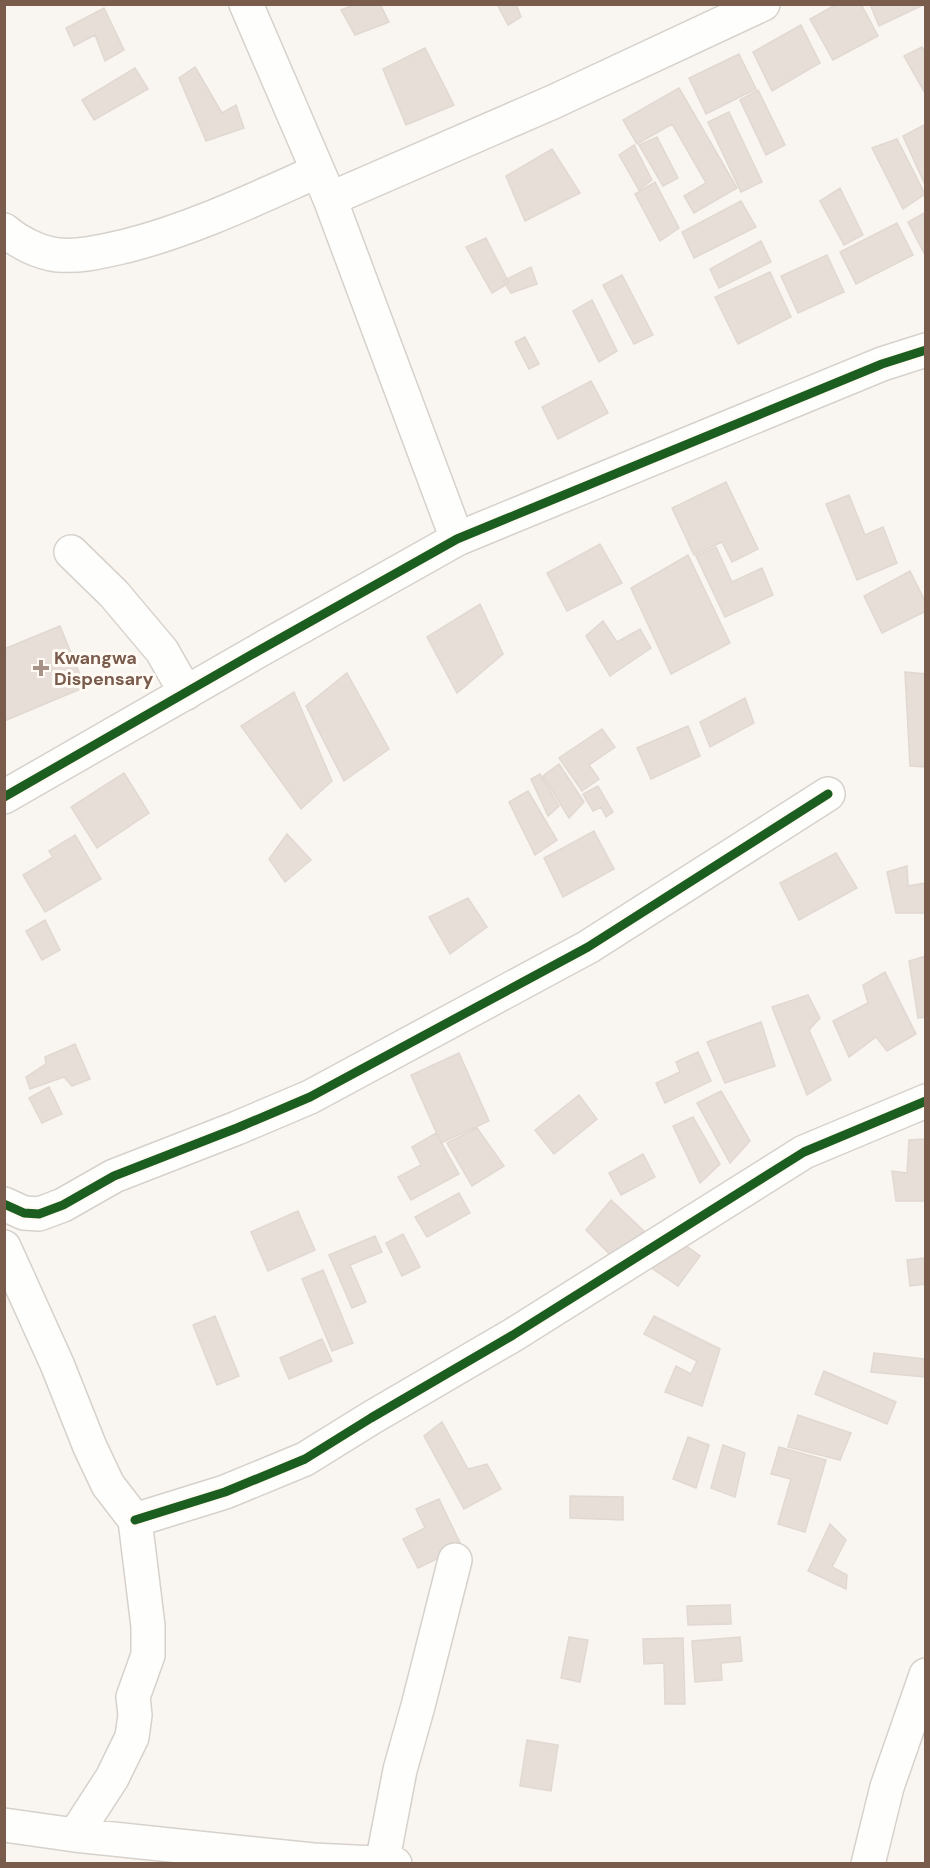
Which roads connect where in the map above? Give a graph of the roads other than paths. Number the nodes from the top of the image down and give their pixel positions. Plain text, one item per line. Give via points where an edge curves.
1 (246, 4) edge
2 (763, 4) edge
3 (324, 185) junction
4 (4, 230) edge
5 (926, 350) edge
6 (457, 539) junction
7 (71, 552) dead end
8 (186, 693) junction
9 (828, 794) dead end
10 (4, 797) edge
11 (926, 1101) edge
12 (4, 1204) edge
13 (4, 1247) edge
14 (135, 1520) junction
15 (455, 1560) dead end
16 (926, 1675) edge
17 (4, 1825) edge
18 (75, 1835) junction
19 (386, 1863) edge
20 (868, 1863) edge

1 - 3 street
2 - 3 street via 553,102
3 - 4 street via 103,251 57,255 27,245
3 - 6 street
5 - 6 street via 882,364
6 - 8 street
7 - 8 street via 114,594 162,651
8 - 10 street
9 - 12 street via 588,947 310,1097 114,1176 39,1214 24,1213
11 - 14 street via 804,1152 513,1335 305,1459 225,1492
13 - 14 street via 108,1485
14 - 18 street via 148,1655 133,1697 132,1737 112,1778
15 - 19 street via 400,1770
16 - 20 street via 887,1786
17 - 18 street
18 - 19 street via 313,1860

